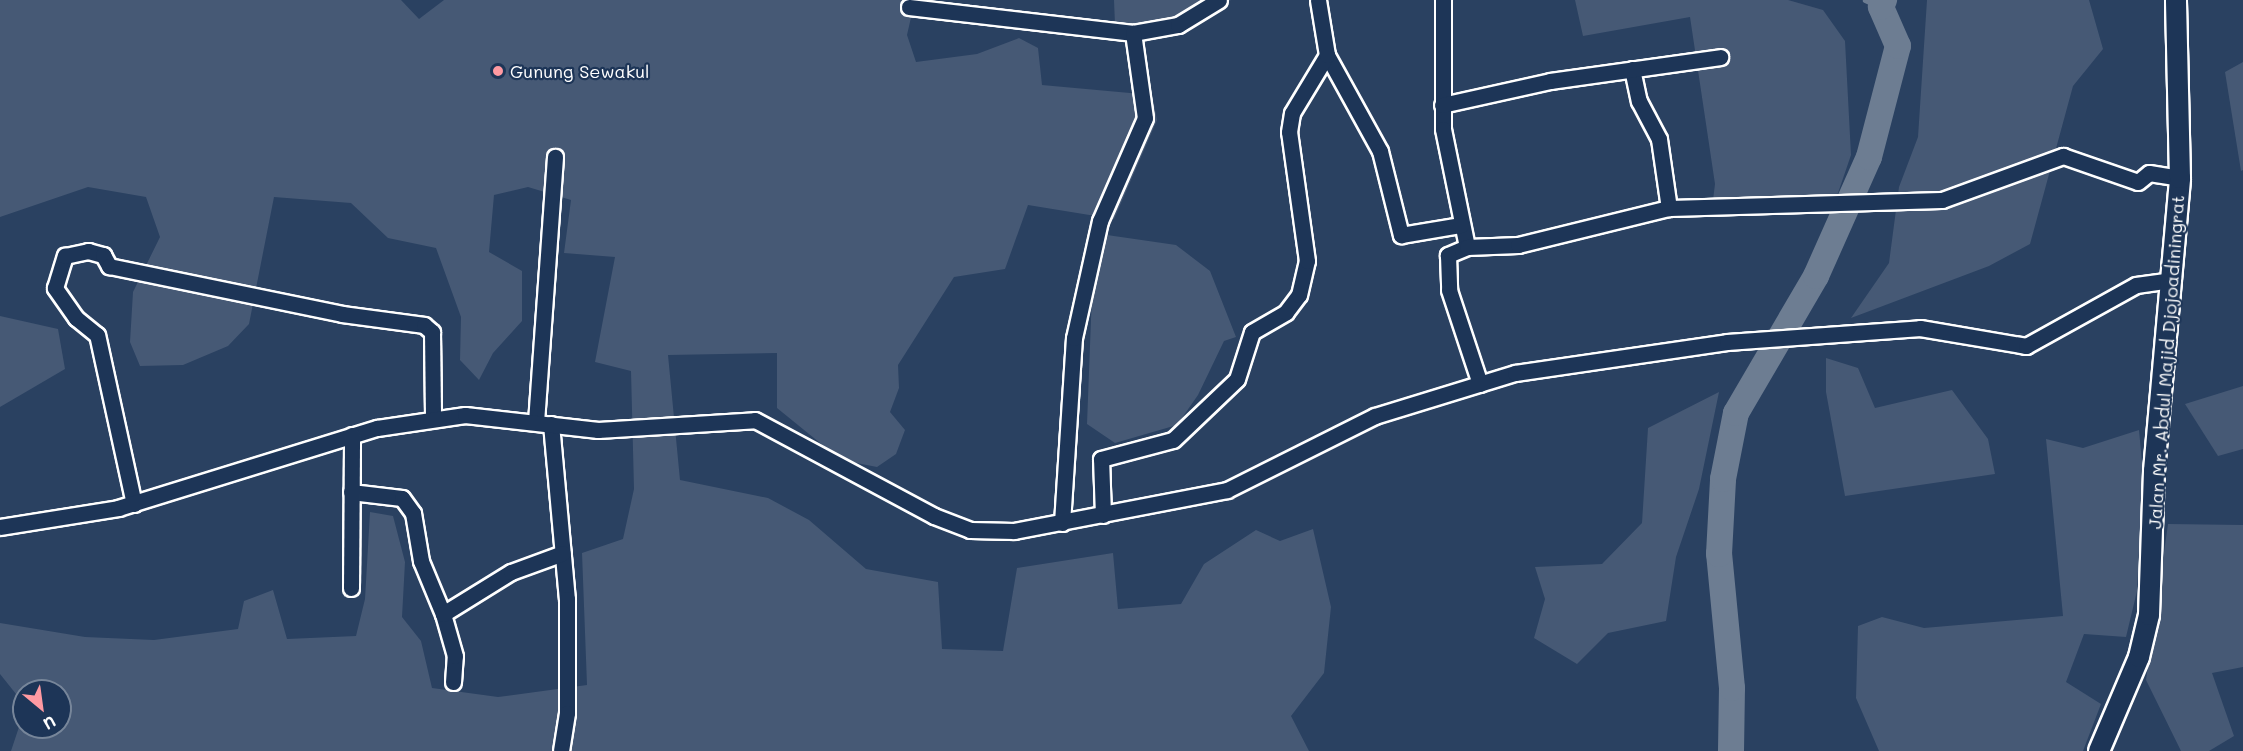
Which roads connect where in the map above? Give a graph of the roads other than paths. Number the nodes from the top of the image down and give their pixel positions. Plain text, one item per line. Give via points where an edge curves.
1 (1219, 0) edge
2 (1318, 0) edge
3 (1443, 0) edge
4 (2176, 0) edge
5 (909, 7) dead end
6 (1133, 33) junction
7 (1327, 55) junction
8 (1720, 57) dead end
9 (1632, 69) junction
10 (1442, 105) junction
11 (555, 157) dead end
12 (2180, 177) junction
13 (1669, 208) junction
14 (1461, 225) junction
15 (1467, 247) junction
16 (2173, 280) junction
17 (1480, 384) junction
18 (433, 419) junction
19 (536, 422) junction
20 (552, 424) junction
21 (352, 435) junction
22 (351, 492) junction
23 (134, 504) junction
24 (1102, 515) junction
25 (1062, 523) junction
26 (0, 527) edge
27 (563, 553) junction
28 (351, 588) dead end
29 (443, 614) junction
30 (453, 682) dead end
31 (561, 751) edge
32 (2099, 751) edge

1 - 6 street via 1178,25
2 - 7 street
3 - 10 street
4 - 12 street, Jalan Mr. Abdul Majid Djojoadiningrat
5 - 6 street
6 - 25 street via 1145,118 1098,230 1074,338
7 - 14 street via 1380,151 1401,235
7 - 24 street via 1292,113 1289,132 1307,261 1299,295 1286,312 1252,332 1237,379 1173,440 1101,459
8 - 9 street
9 - 10 street
9 - 13 street via 1639,101 1659,139
10 - 14 street
11 - 19 street
12 - 13 street via 2150,173 2138,182 2063,156 1942,200
12 - 16 street, Jalan Mr. Abdul Majid Djojoadiningrat
13 - 15 street via 1518,245
14 - 15 street
15 - 17 street via 1448,255 1449,290
16 - 17 street via 2136,285 2036,344 2016,347 1930,328 1727,342 1515,373
16 - 32 street, Jalan Mr. Abdul Majid Djojoadiningrat via 2154,471 2149,615 2139,657
17 - 24 street via 1375,416 1227,490
18 - 19 street via 465,415
18 - 21 street
18 - 23 street via 432,332 424,325 342,314 109,266 104,255 88,251 65,256 55,288 76,318 97,335
19 - 20 street
20 - 25 street via 609,430 755,420 887,494 970,530 1014,531
20 - 27 street
21 - 22 street
21 - 23 street
22 - 28 street
22 - 29 street via 402,498 413,513 421,561
23 - 26 street
24 - 25 street
27 - 29 street via 511,572
27 - 31 street via 569,658
29 - 30 street via 455,656

